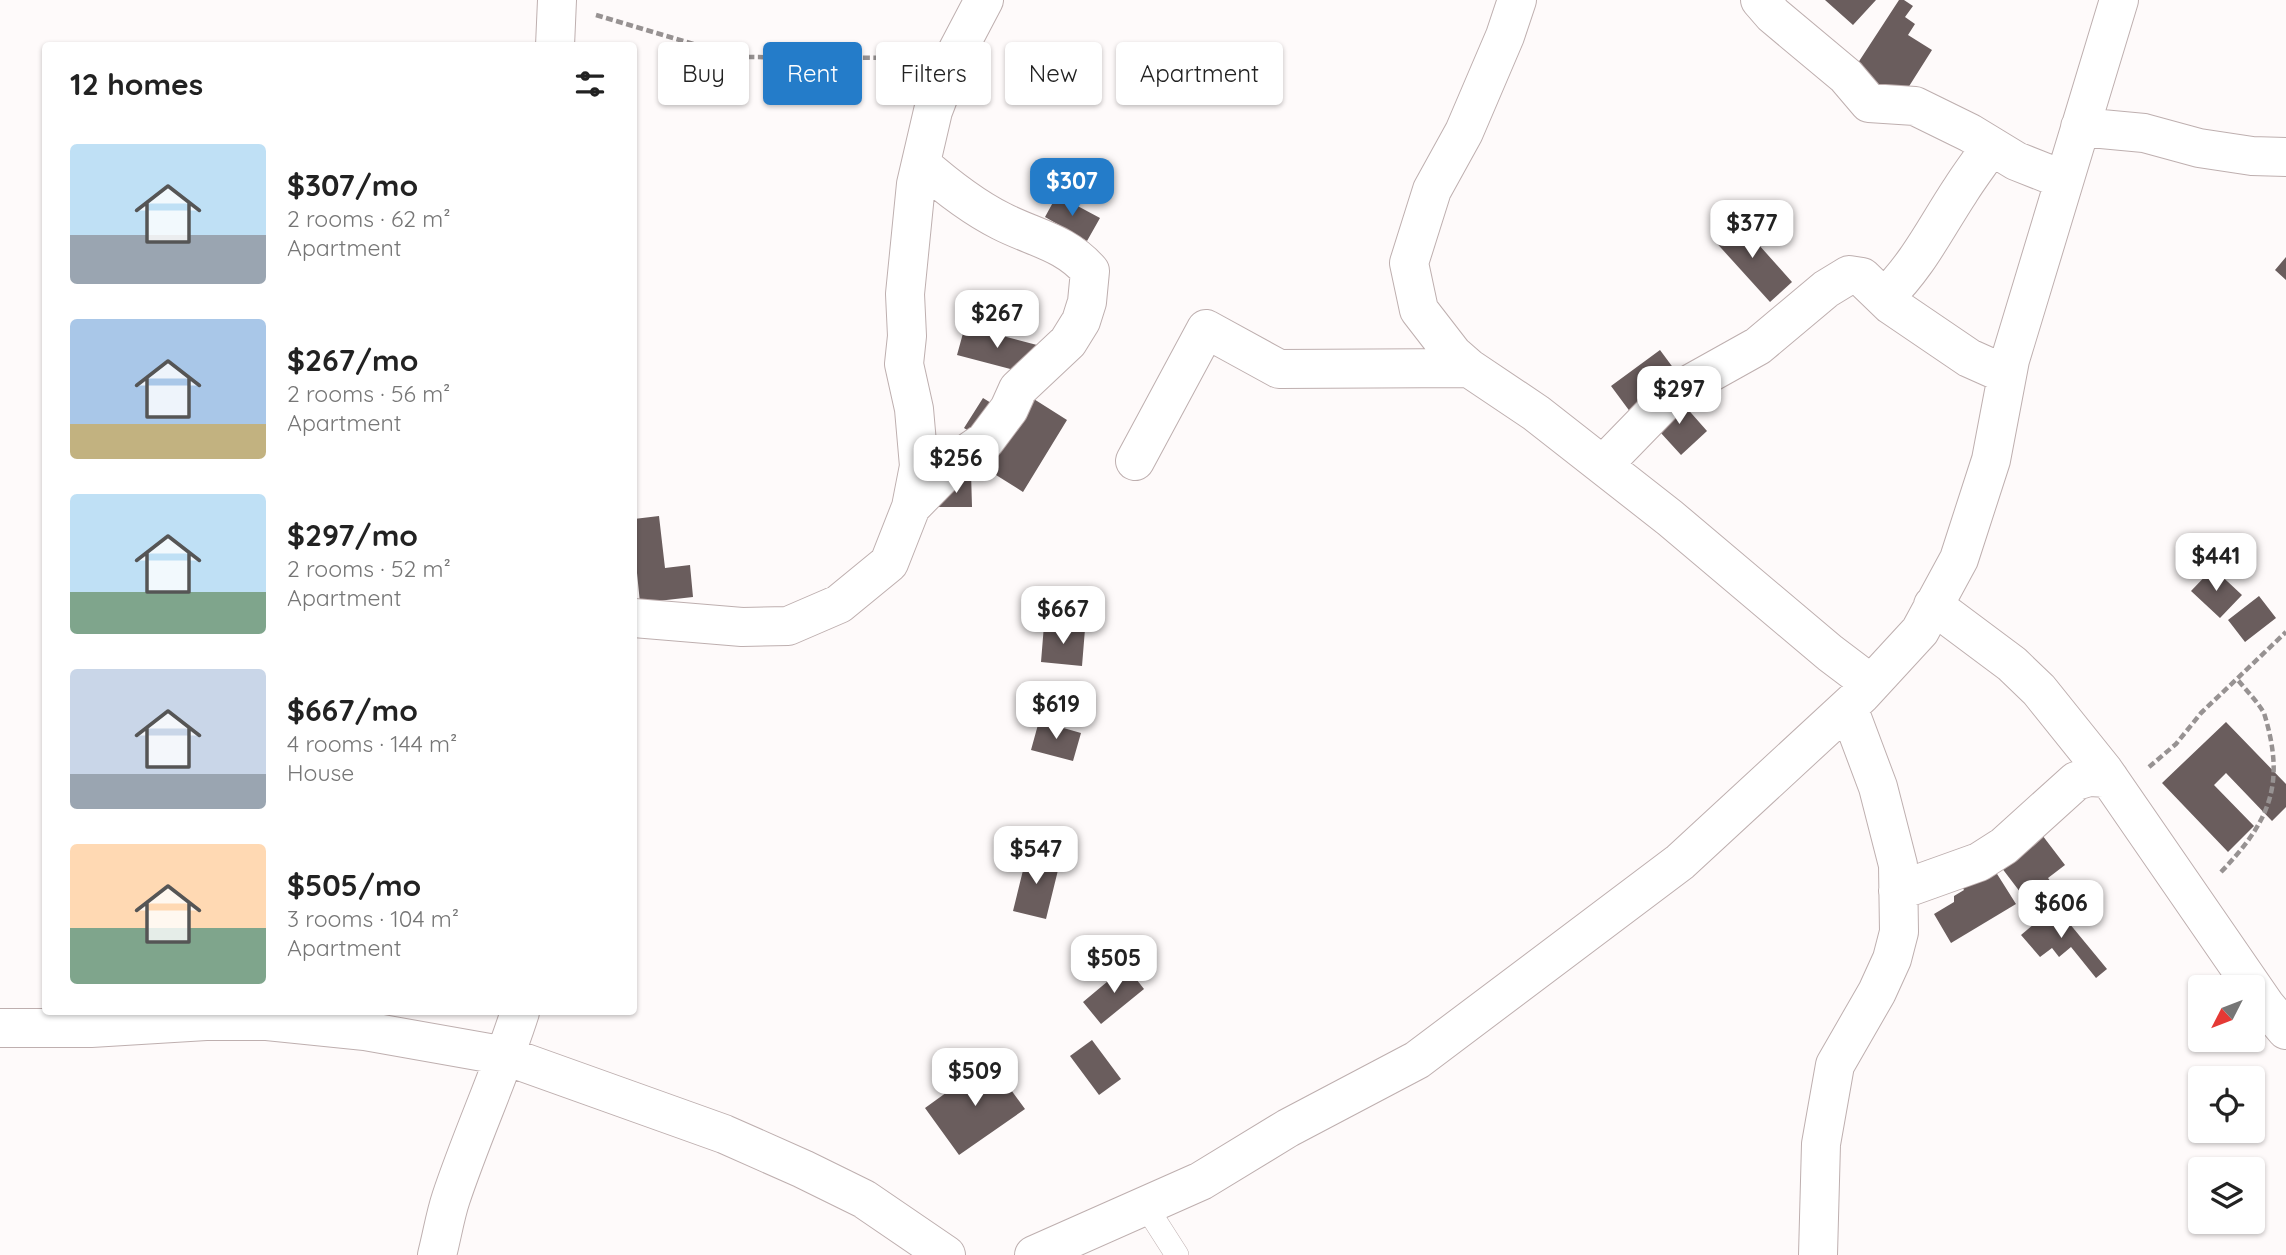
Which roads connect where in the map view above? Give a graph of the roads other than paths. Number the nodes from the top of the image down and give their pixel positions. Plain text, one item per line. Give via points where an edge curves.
1 (984, 0) edge
2 (1517, 0) edge
3 (1760, 0) edge
4 (2119, 0) edge
5 (571, 6) edge
6 (557, 42) edge
7 (2080, 127) junction
8 (1991, 146) junction
9 (2286, 156) edge
10 (921, 164) junction
11 (2064, 180) junction
12 (1885, 298) junction
13 (1469, 368) junction
14 (2007, 375) junction
15 (1135, 461) dead end
16 (1603, 465) junction
17 (911, 507) junction
18 (1933, 605) junction
19 (637, 618) edge
20 (1860, 696) junction
21 (2113, 785) junction
22 (1898, 891) junction
23 (519, 1015) edge
24 (0, 1028) edge
25 (2286, 1030) edge
26 (506, 1056) junction
27 (1145, 1205) junction
28 (437, 1255) edge
29 (946, 1255) edge
30 (1034, 1255) edge
31 (1177, 1255) edge
32 (1818, 1255) edge

1 - 10 street via 953,59 933,111
2 - 13 street via 1464,132 1432,190 1409,263 1419,310
3 - 8 street via 1846,76 1869,103 1914,106
4 - 7 street
5 - 6 street
7 - 9 street via 2144,132 2199,148 2252,156
7 - 11 street
8 - 11 street
8 - 12 street via 1932,239
10 - 17 street via 905,294 904,364 919,466
10 - 17 street via 986,213 1068,250 1090,271 1090,283 1081,321 1068,342 1018,389 985,441 956,461
11 - 14 street
12 - 14 street via 1969,358
12 - 16 street via 1862,277 1841,278 1758,346 1672,394
13 - 15 street via 1279,369 1206,329
13 - 16 street via 1536,412
14 - 18 street via 1991,460 1959,559
16 - 20 street via 1830,653
17 - 19 street via 889,563 839,604 788,626
18 - 20 street via 1920,631
18 - 21 street via 2039,690
20 - 22 street via 1898,865
20 - 27 street via 1680,862 1417,1060 1288,1128 1201,1181
21 - 22 street via 2089,777 2076,781 2004,846 1979,862
21 - 25 street
22 - 32 street via 1899,932 1892,959 1835,1065 1821,1143
23 - 26 street
24 - 26 street via 267,1021 365,1031
26 - 28 street via 450,1200
26 - 29 street via 724,1134 803,1169 864,1199
27 - 30 street
27 - 31 lane

